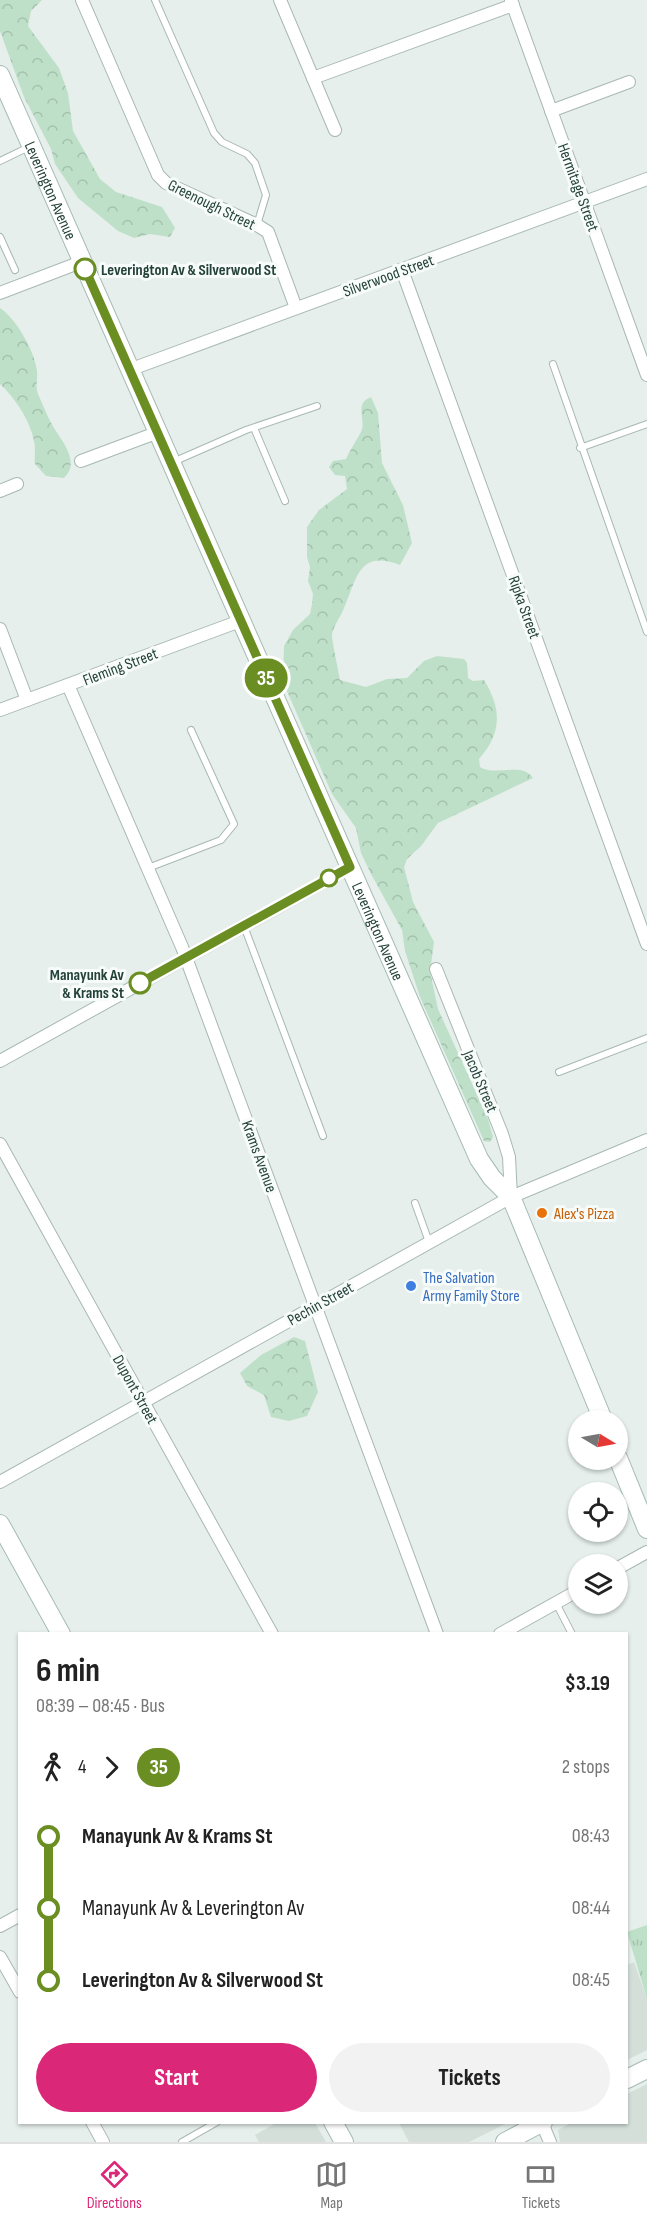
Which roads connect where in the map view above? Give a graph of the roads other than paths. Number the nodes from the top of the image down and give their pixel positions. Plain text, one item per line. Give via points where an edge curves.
1 (82, 0) edge
2 (155, 0) edge
3 (280, 0) edge
4 (512, 3) edge
5 (0, 75) edge
6 (313, 78) junction
7 (630, 82) dead end
8 (551, 111) junction
9 (335, 130) dead end
10 (31, 146) junction
11 (0, 161) edge
12 (647, 179) edge
13 (585, 202) junction
14 (257, 225) junction
15 (0, 237) edge
16 (81, 262) junction
17 (15, 270) dead end
18 (402, 270) junction
19 (0, 293) edge
20 (296, 308) junction
21 (552, 364) dead end
22 (129, 370) junction
23 (647, 375) edge
24 (317, 406) dead end
25 (647, 424) edge
26 (254, 428) junction
27 (156, 433) junction
28 (580, 448) junction
29 (81, 461) dead end
30 (170, 463) junction
31 (17, 484) dead end
32 (0, 491) edge
33 (285, 501) dead end
34 (240, 621) junction
35 (0, 629) edge
36 (647, 632) edge
37 (68, 685) junction
38 (27, 700) junction
39 (0, 710) edge
40 (191, 730) dead end
41 (350, 867) junction
42 (148, 868) junction
43 (244, 926) junction
44 (647, 944) edge
45 (186, 958) junction
46 (436, 969) dead end
47 (647, 1038) edge
48 (0, 1061) edge
49 (559, 1072) dead end
50 (323, 1136) dead end
51 (647, 1140) edge
52 (0, 1144) edge
53 (511, 1197) junction
54 (415, 1203) dead end
55 (430, 1243) junction
56 (315, 1306) junction
57 (144, 1402) junction
58 (599, 1410) edge
59 (623, 1470) edge
60 (0, 1482) edge
61 (0, 1524) edge
62 (647, 1529) edge
63 (647, 1552) edge
64 (628, 1562) edge
65 (568, 1596) edge
66 (556, 1603) junction
67 (60, 1632) edge
68 (272, 1632) edge
69 (436, 1632) edge
70 (504, 1632) edge
71 (571, 1632) edge
72 (18, 1916) edge
73 (0, 1926) edge
74 (0, 1957) edge
75 (18, 1988) edge
76 (647, 2069) edge
77 (628, 2078) edge
78 (94, 2124) edge
79 (214, 2124) edge
80 (334, 2124) edge
81 (541, 2124) edge
82 (543, 2124) edge
83 (103, 2142) edge
84 (182, 2142) edge
85 (344, 2142) edge
86 (505, 2142) edge
87 (550, 2142) edge

1 - 14 street, Greenough Street via 162,179
2 - 14 lane via 214,134 251,158 261,177 266,195
3 - 6 street
4 - 6 street
4 - 8 street, Hermitage Street
5 - 10 street, Leverington Avenue
6 - 9 street
7 - 8 street
8 - 13 street, Hermitage Street
10 - 11 lane
10 - 16 street, Leverington Avenue
12 - 13 street, Silverwood Street
13 - 18 street, Silverwood Street
13 - 23 street, Hermitage Street
14 - 20 street, Greenough Street via 271,237
15 - 17 lane
16 - 19 street
16 - 22 street, Leverington Avenue
18 - 20 street, Silverwood Street
18 - 44 street, Ripka Street
20 - 22 street, Silverwood Street
21 - 28 lane
22 - 27 street, Leverington Avenue
24 - 26 lane
25 - 28 lane
26 - 30 lane
26 - 33 lane
27 - 29 street
27 - 30 street, Leverington Avenue
28 - 36 lane
30 - 34 street, Leverington Avenue
31 - 32 street
34 - 37 street, Fleming Street
34 - 41 street, Leverington Avenue
35 - 38 street
37 - 38 street, Fleming Street
37 - 42 street, Krams Avenue
38 - 39 street, Fleming Street
40 - 42 lane via 234,824 221,840
41 - 43 street
41 - 53 street, Leverington Avenue via 479,1159
42 - 45 street, Krams Avenue
43 - 45 street
43 - 50 lane
45 - 48 street
45 - 56 street, Krams Avenue
46 - 53 street, Jacob Street via 502,1134 509,1157
47 - 49 lane
51 - 53 street, Pechin Street
52 - 57 street, Dupont Street
53 - 55 street, Pechin Street
53 - 58 street, Leverington Avenue
54 - 55 lane
55 - 56 street, Pechin Street
56 - 57 street, Pechin Street
56 - 69 street, Krams Avenue
57 - 60 street, Pechin Street
57 - 68 street, Dupont Street
59 - 62 street
61 - 67 street
63 - 64 street
65 - 66 street
66 - 70 street
66 - 71 lane
72 - 73 street
74 - 75 street
76 - 77 street
78 - 83 street
79 - 84 lane
80 - 85 street
81 - 86 street
82 - 87 street

